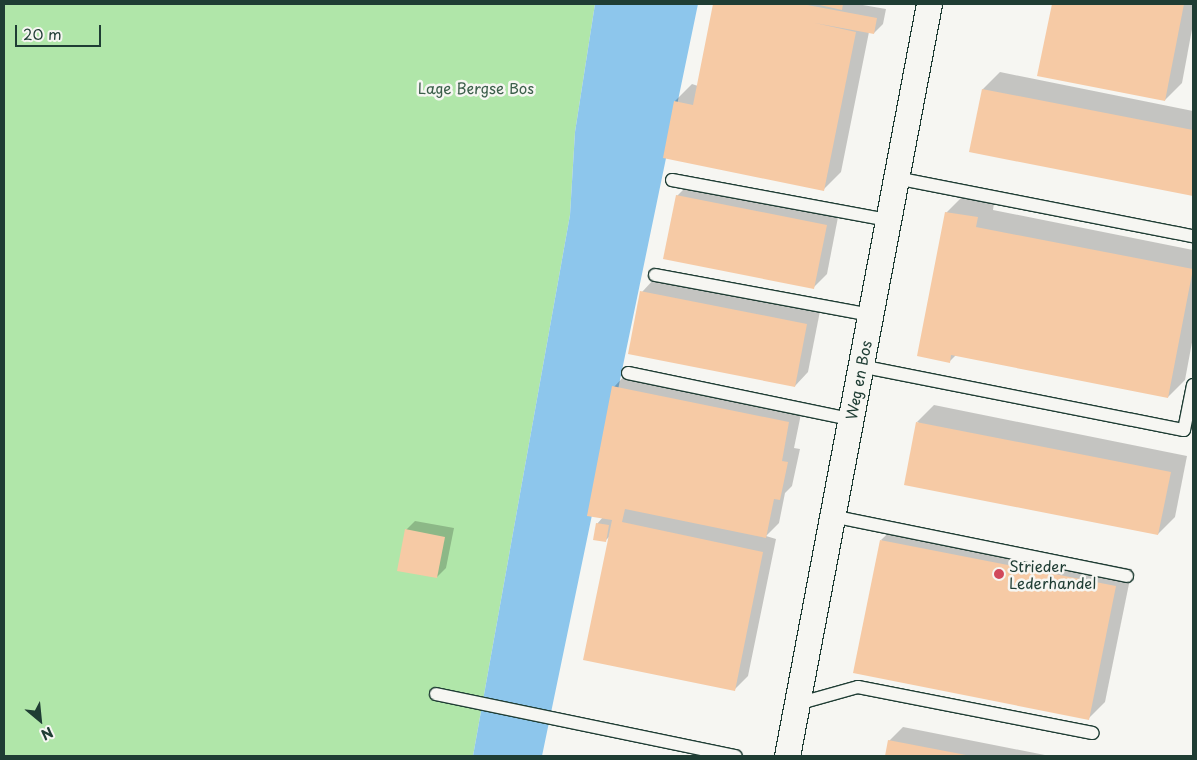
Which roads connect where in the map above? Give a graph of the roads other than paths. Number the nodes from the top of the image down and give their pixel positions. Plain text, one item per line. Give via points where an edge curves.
1 (929, 4) edge
2 (896, 178) junction
3 (672, 180) dead end
4 (888, 220) junction
5 (1193, 236) edge
6 (655, 275) dead end
7 (870, 315) junction
8 (860, 366) junction
9 (628, 373) dead end
10 (1193, 385) edge
11 (850, 419) junction
12 (832, 516) junction
13 (1127, 576) dead end
14 (436, 694) dead end
15 (797, 704) junction
16 (1093, 733) dead end
17 (736, 756) edge
18 (787, 756) edge

1 - 2 street, Weg en Bos
2 - 4 street, Weg en Bos
2 - 5 lane
3 - 4 lane
4 - 7 street, Weg en Bos
6 - 7 lane
7 - 8 street, Weg en Bos
8 - 10 lane via 1184,430
8 - 11 street, Weg en Bos
9 - 11 lane
11 - 12 street, Weg en Bos
12 - 13 lane
12 - 15 street, Weg en Bos
14 - 17 lane
15 - 16 lane via 858,687
15 - 18 street, Weg en Bos

